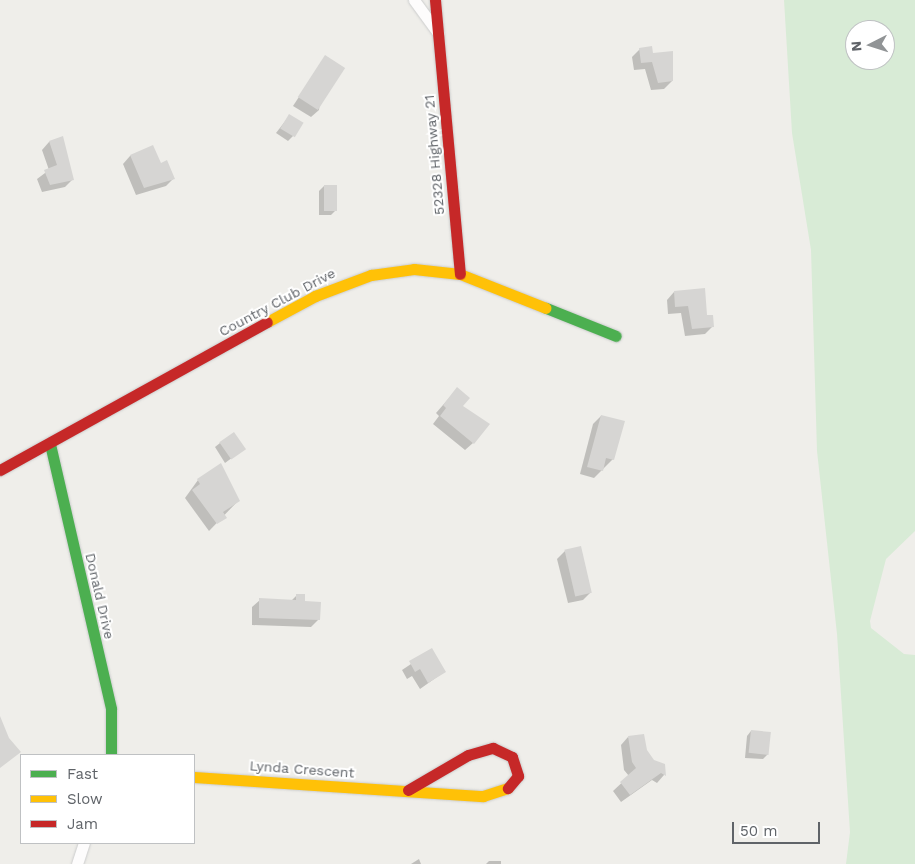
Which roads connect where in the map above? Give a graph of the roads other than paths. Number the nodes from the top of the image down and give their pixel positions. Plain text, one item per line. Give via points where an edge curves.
1 (414, 0) edge
2 (435, 0) edge
3 (438, 33) junction
4 (460, 274) junction
5 (616, 336) dead end
6 (50, 444) junction
7 (0, 470) edge
8 (111, 754) edge
9 (195, 777) edge
10 (408, 790) junction
11 (84, 844) edge
12 (77, 864) edge

1 - 3 street
2 - 3 street, 52328 Highway 21
3 - 4 street, 52328 Highway 21
4 - 5 street, Country Club Drive
4 - 6 street, Country Club Drive via 393,271 337,286
6 - 7 street, Country Club Drive
6 - 8 street, Donald Drive via 111,710
9 - 10 street, Lynda Crescent
10 - 10 street, Lynda Crescent via 483,796 506,791 518,776 512,757 494,748 468,755
11 - 12 street

